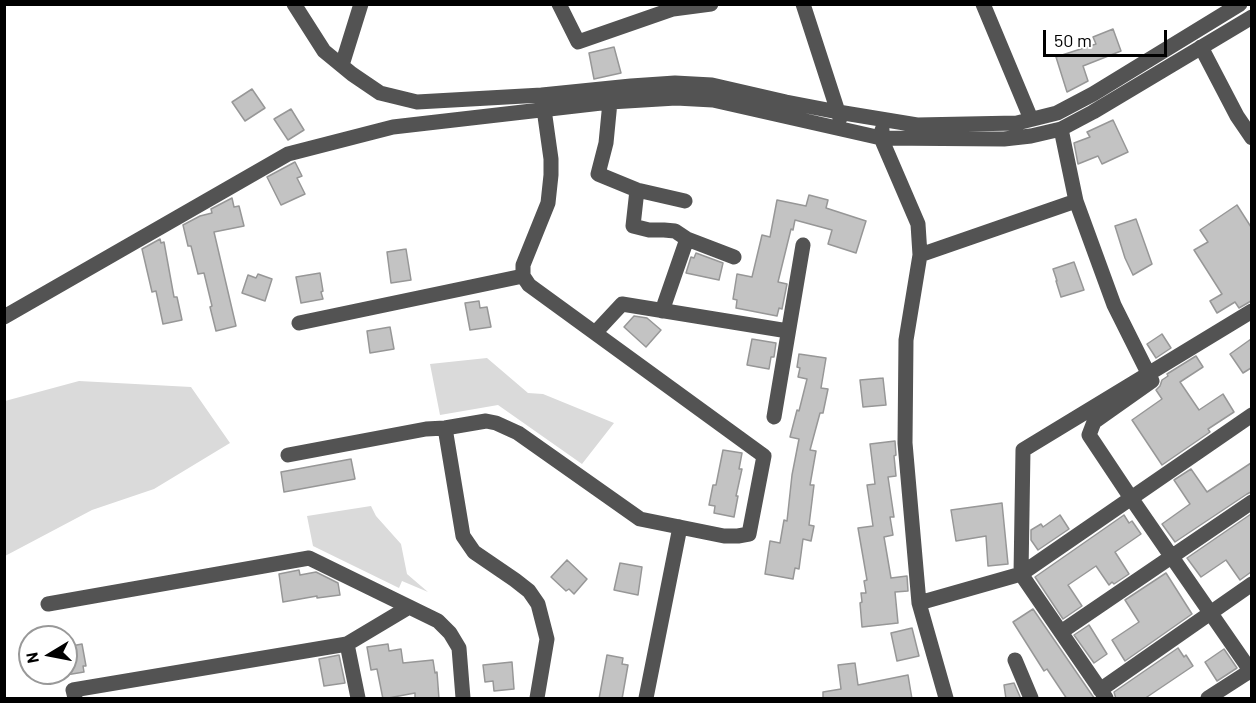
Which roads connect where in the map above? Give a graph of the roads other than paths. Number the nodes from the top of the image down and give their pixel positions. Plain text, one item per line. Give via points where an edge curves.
1 (294, 4) edge
2 (361, 4) edge
3 (559, 4) edge
4 (711, 4) edge
5 (803, 4) edge
6 (983, 4) edge
7 (1240, 4) edge
8 (1213, 15) edge
9 (1251, 17) edge
10 (1207, 44) junction
11 (342, 65) junction
12 (609, 95) junction
13 (409, 100) junction
14 (543, 103) junction
15 (838, 112) junction
16 (1035, 118) junction
17 (884, 120) junction
18 (402, 126) junction
19 (844, 129) junction
20 (1061, 129) junction
21 (1044, 133) junction
22 (881, 138) junction
23 (1251, 138) edge
24 (637, 190) junction
25 (685, 201) dead end
26 (1076, 201) junction
27 (687, 239) junction
28 (803, 245) dead end
29 (920, 255) junction
30 (734, 257) dead end
31 (523, 276) junction
32 (662, 310) junction
33 (1251, 311) edge
34 (4, 316) edge
35 (299, 323) dead end
36 (789, 331) junction
37 (595, 333) junction
38 (1148, 374) junction
39 (774, 417) dead end
40 (1249, 422) edge
41 (445, 428) junction
42 (288, 455) dead end
43 (1131, 498) junction
44 (1251, 502) edge
45 (680, 527) junction
46 (1172, 557) junction
47 (1021, 574) junction
48 (1251, 584) edge
49 (919, 603) junction
50 (48, 604) dead end
51 (409, 607) junction
52 (1210, 612) junction
53 (1061, 632) junction
54 (347, 644) junction
55 (1015, 660) dead end
56 (1251, 672) edge
57 (1103, 694) edge
58 (75, 699) edge
59 (358, 699) edge
60 (463, 699) edge
61 (537, 699) edge
62 (646, 699) edge
63 (946, 699) edge
64 (1031, 699) edge
65 (1208, 699) edge

1 - 11 street via 324,51
2 - 11 street
3 - 4 street via 578,42 673,9
5 - 15 street
6 - 16 street
7 - 8 street
8 - 10 street
8 - 16 street via 1093,93 1057,113
9 - 10 street
10 - 20 street
10 - 23 street via 1237,116
11 - 13 street via 380,93
12 - 14 street
12 - 15 street via 675,83 712,85
12 - 19 street via 713,100
12 - 24 street via 606,143 598,174
13 - 14 street
13 - 18 street
14 - 18 street
14 - 31 street via 552,175 548,203 523,265
15 - 17 street
15 - 19 street
16 - 17 street via 1017,123 917,125
16 - 21 street
17 - 22 street
18 - 34 street via 288,154
19 - 22 street
20 - 21 street
20 - 26 street
21 - 22 street via 1004,139
22 - 29 street via 918,224
24 - 25 street
24 - 27 street via 633,226 675,231
26 - 29 street
26 - 38 street via 1114,305
27 - 30 street
27 - 32 street
28 - 36 street
29 - 49 street via 906,340 905,443
31 - 35 street
31 - 37 street via 529,285
32 - 36 street
32 - 37 street via 622,304
33 - 38 street
36 - 39 street
37 - 45 street via 764,456 749,534 723,536
38 - 43 street via 1152,381 1094,422 1089,435
38 - 47 street via 1023,450
40 - 43 street
41 - 42 street
41 - 45 street via 496,423 518,433 640,519
41 - 61 street via 463,536 474,552 529,591 538,604 547,639
43 - 46 street
43 - 47 street
44 - 46 street
45 - 62 street
46 - 52 street
46 - 53 street
47 - 49 street
47 - 53 street
48 - 52 street
49 - 63 street
50 - 51 street via 309,558
51 - 54 street
51 - 60 street via 438,621 459,648
52 - 56 street
52 - 57 street
53 - 57 street
54 - 58 street via 73,690
54 - 59 street
55 - 64 street
56 - 65 street

